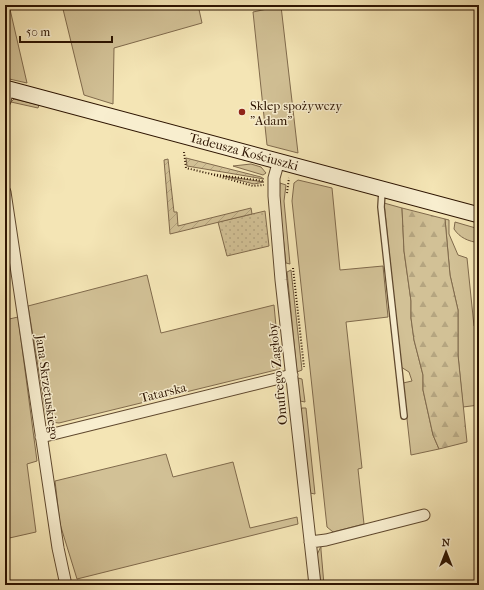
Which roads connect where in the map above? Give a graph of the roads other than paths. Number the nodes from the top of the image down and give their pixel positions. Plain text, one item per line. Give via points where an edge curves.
1 (6, 92) edge
2 (279, 160) junction
3 (383, 189) junction
4 (5, 192) edge
5 (479, 215) edge
6 (292, 375) junction
7 (404, 416) dead end
8 (41, 437) junction
9 (424, 515) dead end
10 (310, 542) junction
11 (66, 585) edge
12 (315, 585) edge

1 - 2 street, Tadeusza Kościuszki
2 - 3 street, Tadeusza Kościuszki
2 - 6 street, Onufrego Zagłoby via 274,178 274,196
3 - 5 street, Tadeusza Kościuszki
3 - 7 lane via 381,207
4 - 8 street, Jana Skrzetuskiego
6 - 8 street, Tatarska
6 - 10 street, Onufrego Zagłoby
8 - 11 street, Jana Skrzetuskiego
9 - 10 street
10 - 12 street, Onufrego Zagłoby

